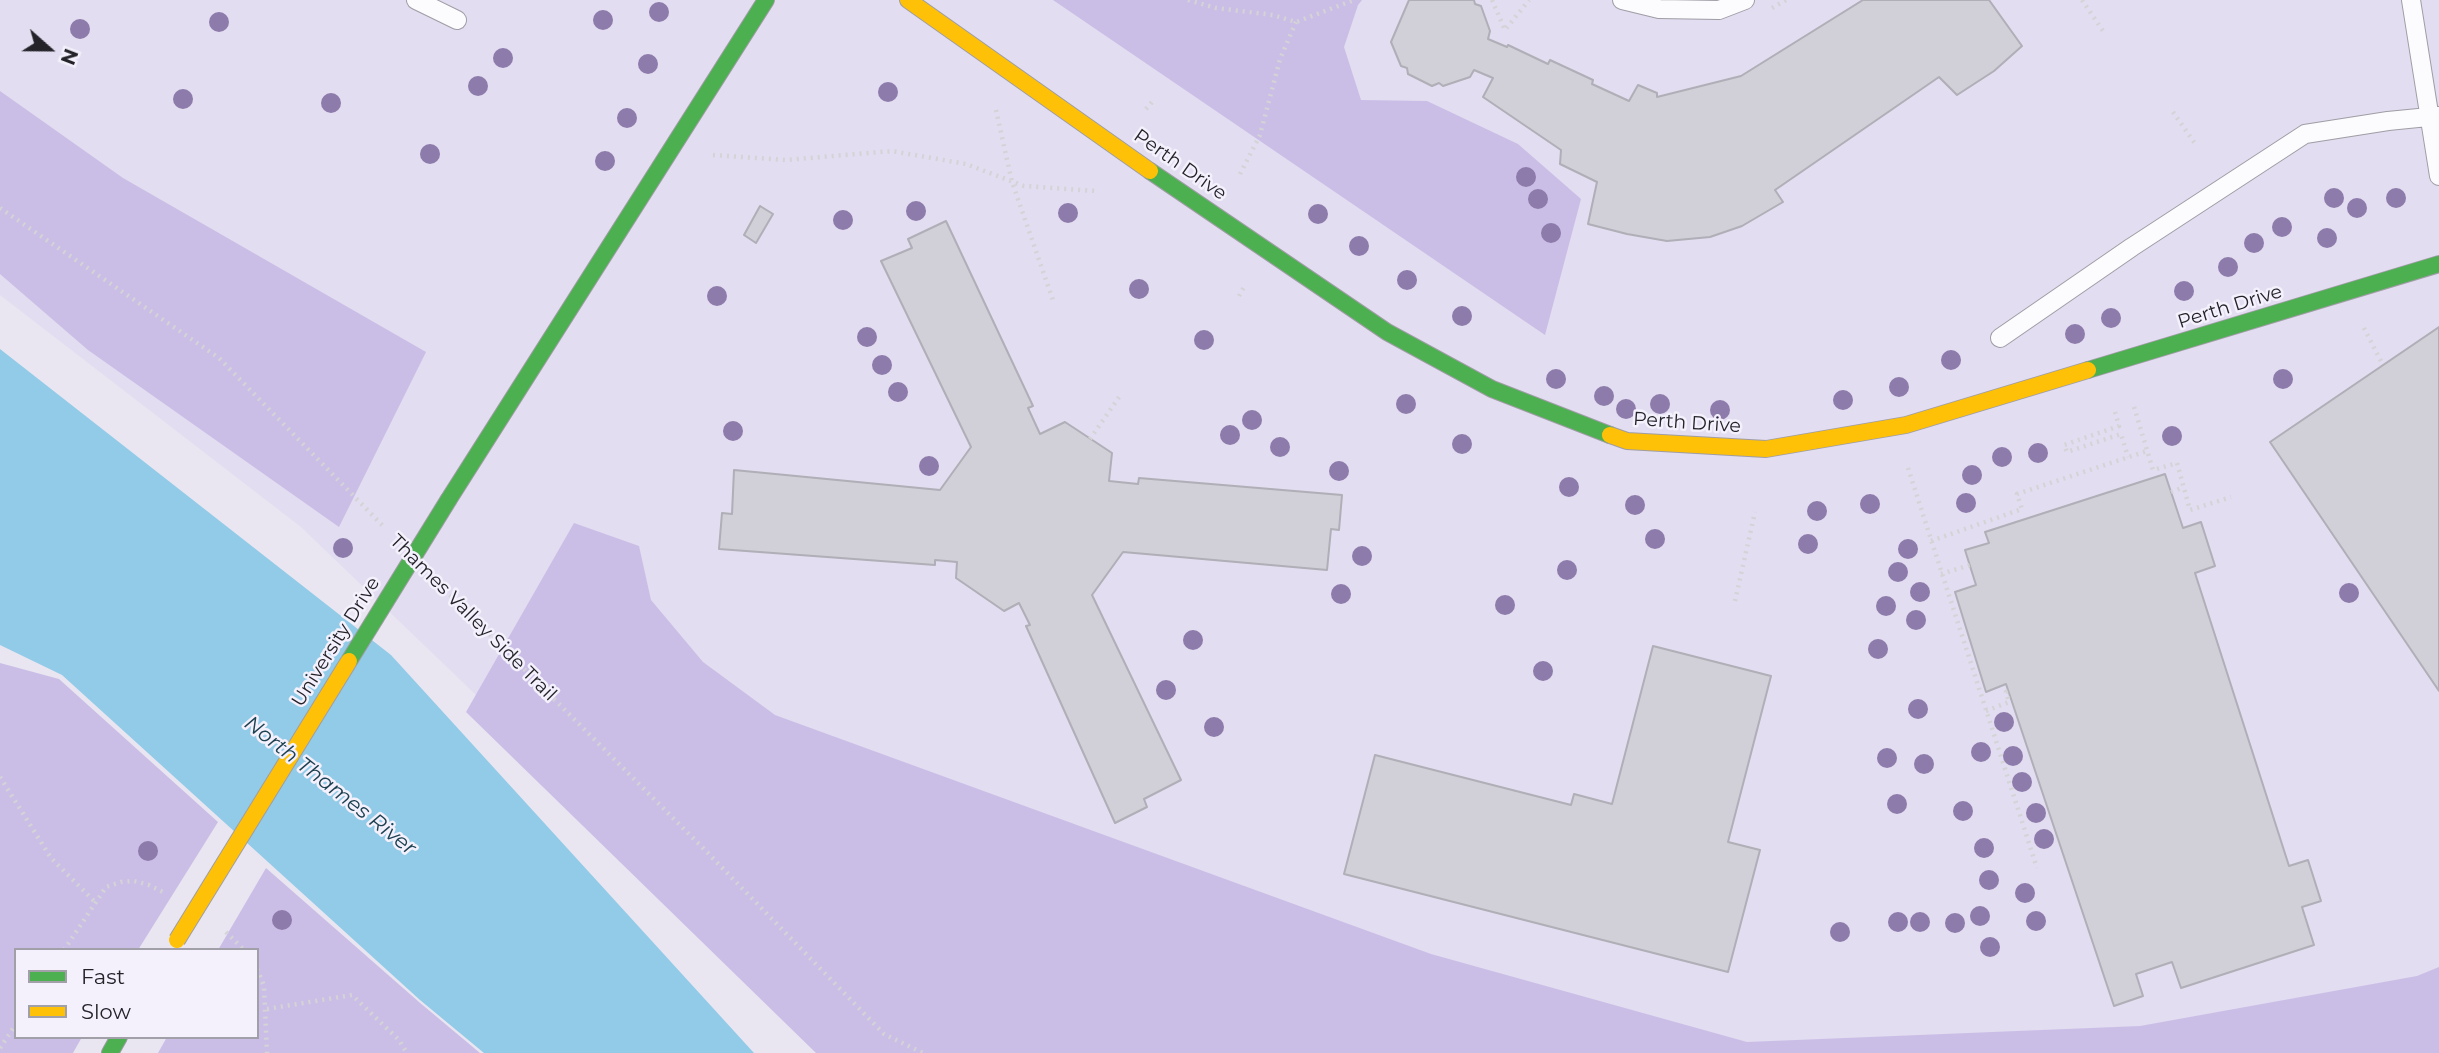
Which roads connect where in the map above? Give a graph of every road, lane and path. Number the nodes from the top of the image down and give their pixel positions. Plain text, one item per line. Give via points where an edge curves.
1 (416, 0) edge
2 (766, 0) edge
3 (908, 0) edge
4 (1188, 0) edge
5 (1354, 0) edge
6 (1492, 0) edge
7 (1529, 0) edge
8 (1622, 0) edge
9 (1745, 0) edge
10 (2082, 0) edge
11 (2411, 0) edge
12 (457, 20) dead end
13 (1296, 22) junction
14 (2103, 31) dead end
15 (1152, 102) dead end
16 (996, 107) dead end
17 (1146, 109) dead end
18 (2173, 112) dead end
19 (2434, 117) edge
20 (2196, 145) dead end
21 (670, 152) junction
22 (1240, 174) dead end
23 (2439, 176) edge
24 (1012, 182) junction
25 (1096, 191) dead end
26 (0, 208) edge
27 (2439, 264) edge
28 (1244, 287) dead end
29 (1239, 296) dead end
30 (1054, 303) dead end
31 (2364, 327) dead end
32 (2000, 338) dead end
33 (2383, 365) dead end
34 (1122, 393) dead end
35 (2134, 407) dead end
36 (2115, 412) dead end
37 (1090, 439) dead end
38 (2147, 451) junction
39 (2128, 457) junction
40 (1908, 468) dead end
41 (2184, 487) junction
42 (2171, 492) dead end
43 (2231, 497) dead end
44 (1755, 512) dead end
45 (391, 535) dead end
46 (1931, 541) junction
47 (1970, 565) dead end
48 (1941, 573) junction
49 (439, 584) dead end
50 (1735, 601) dead end
51 (2008, 691) dead end
52 (1986, 711) junction
53 (0, 778) edge
54 (2037, 868) dead end
55 (174, 945) edge
56 (65, 948) edge
57 (259, 974) edge
58 (267, 1009) junction
59 (14, 1027) edge
60 (0, 1048) edge
61 (267, 1053) edge
62 (407, 1053) edge
63 (923, 1053) edge

1 - 12 lane
2 - 21 street, University Drive
3 - 27 street, Perth Drive via 1387,332 1492,389 1627,441 1766,449 1906,425
4 - 13 path
5 - 13 path
6 - 7 path via 1505,30
8 - 9 lane via 1659,9 1719,10
10 - 14 path
11 - 19 lane
13 - 22 path via 1280,59 1260,135
15 - 17 path
16 - 24 path
18 - 20 path
19 - 23 lane
19 - 32 lane via 2305,134
21 - 24 path via 786,160 892,151 966,164
21 - 55 street, University Drive, bridge
24 - 25 path
24 - 30 path
26 - 45 path, Thames Valley Side Trail via 219,358
28 - 29 path
31 - 33 path
34 - 37 path
35 - 38 path
36 - 39 path via 2119,426 2064,445 2067,452 2121,435
38 - 39 path
38 - 41 path via 2153,470 2177,463
39 - 46 path via 2017,495 2022,509
40 - 46 path
41 - 42 path
41 - 43 path via 2190,510
44 - 50 path
46 - 48 path
47 - 48 path
48 - 52 path
49 - 63 path, Thames Valley Side Trail via 884,1034
51 - 52 path via 2009,702
52 - 54 path
53 - 56 path via 51,858 95,902
57 - 58 path
58 - 61 path
58 - 62 path via 352,995
59 - 60 path

